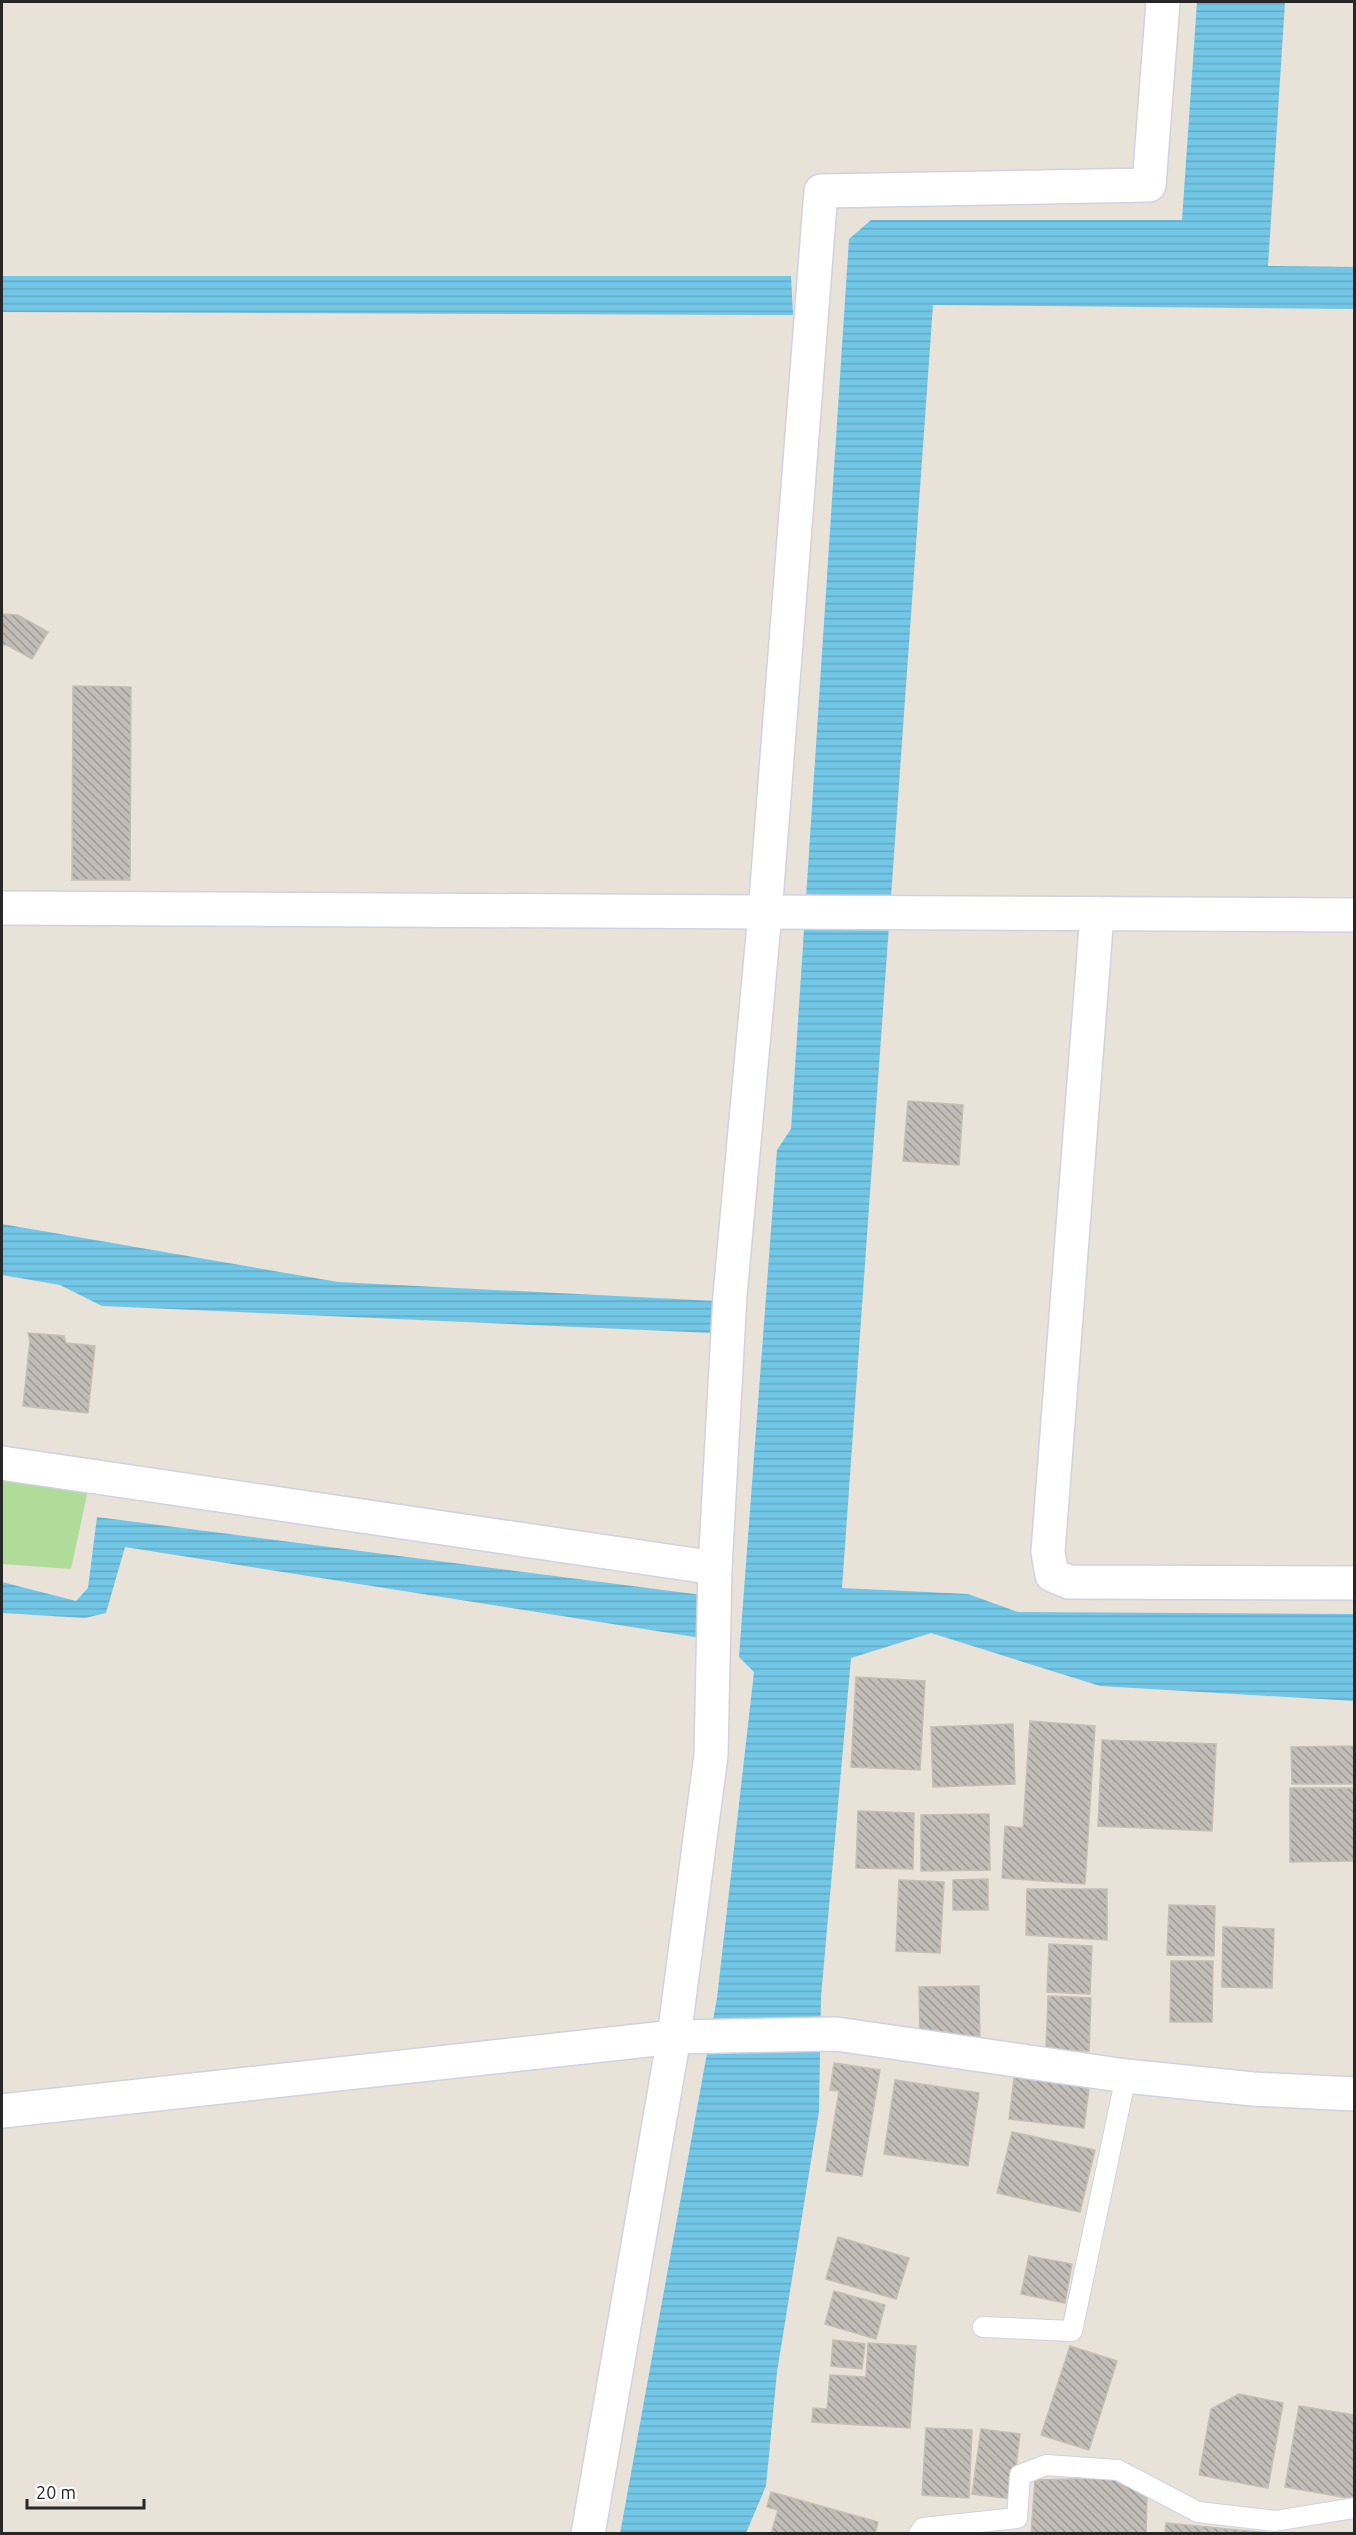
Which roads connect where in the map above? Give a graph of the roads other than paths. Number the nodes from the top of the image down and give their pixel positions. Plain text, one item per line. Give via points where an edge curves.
1 (1163, 2) edge
2 (2, 908) edge
3 (778, 913) junction
4 (1097, 914) junction
5 (1354, 915) edge
6 (2, 1463) edge
7 (715, 1568) junction
8 (1354, 1583) edge
9 (685, 2037) junction
10 (1126, 2076) junction
11 (1354, 2094) edge
12 (2, 2111) edge
13 (983, 2327) dead end
14 (1354, 2508) edge
15 (588, 2534) edge
16 (919, 2534) edge

1 - 3 street via 1149,185 821,190
2 - 3 street
3 - 4 street
3 - 7 street via 730,1295
4 - 5 street
4 - 8 street via 1048,1552 1052,1575 1069,1582
6 - 7 street
7 - 9 street via 711,1755
9 - 10 street via 836,2034
9 - 12 street
9 - 15 street
10 - 11 street
10 - 13 lane via 1072,2331
14 - 16 lane via 1275,2521 1198,2512 1118,2470 1046,2465 1020,2475 1017,2518 922,2528

